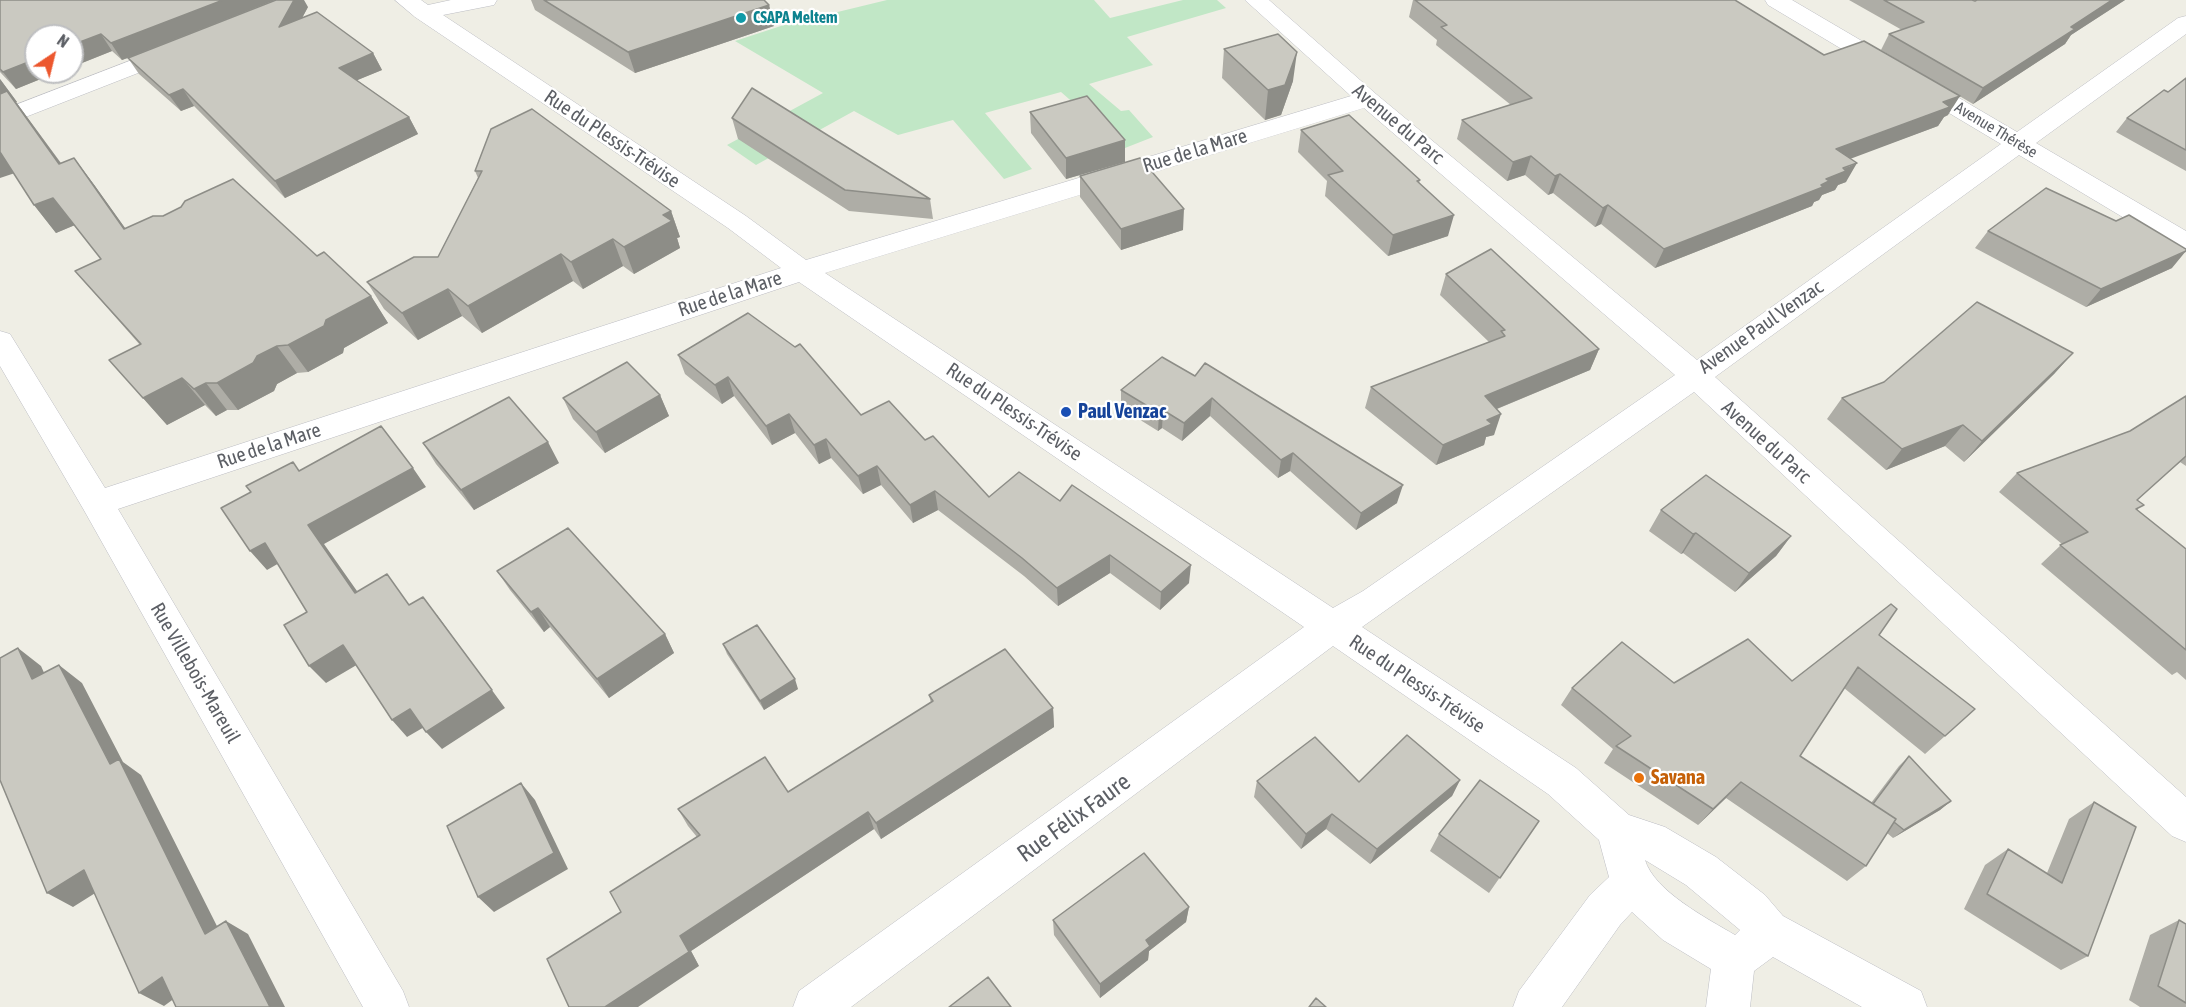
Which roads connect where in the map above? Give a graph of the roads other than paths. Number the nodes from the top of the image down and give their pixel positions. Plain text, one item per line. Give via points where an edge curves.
1 (486, 0) edge
2 (1256, 0) edge
3 (1776, 0) edge
4 (415, 6) edge
5 (2186, 23) edge
6 (200, 40) edge
7 (1368, 99) junction
8 (0, 120) edge
9 (2017, 142) junction
10 (2186, 243) edge
11 (803, 271) junction
12 (0, 340) edge
13 (1694, 375) junction
14 (97, 503) junction
15 (1332, 627) junction
16 (2186, 823) edge
17 (1617, 830) junction
18 (1631, 884) junction
19 (1768, 931) junction
20 (1734, 958) junction
21 (1537, 1006) edge
22 (387, 1007) edge
23 (814, 1007) edge
24 (1728, 1007) edge
25 (1905, 1007) edge

1 - 4 street
2 - 7 street, Avenue du Parc
3 - 9 street, Avenue Thérèse
4 - 11 street, Rue du Plessis-Trévise
5 - 9 street, Avenue Paul Venzac
6 - 8 street
7 - 11 street, Rue de la Mare
7 - 13 street, Avenue du Parc
9 - 10 street, Avenue Thérèse
9 - 13 street, Avenue Paul Venzac
11 - 14 street, Rue de la Mare
11 - 15 street, Rue du Plessis-Trévise
12 - 14 street, Rue Villebois-Mareuil
13 - 15 street, Avenue Paul Venzac via 1375,601
13 - 16 street, Avenue du Parc
14 - 22 street, Rue Villebois-Mareuil
15 - 17 street, Rue du Plessis-Trévise via 1562,781
15 - 23 street, Rue Félix Faure
17 - 18 street
17 - 19 street, Rue du Plessis-Trévise via 1651,841 1701,871 1750,910
18 - 20 street via 1678,925
18 - 21 street via 1605,910
19 - 20 street via 1750,950
19 - 25 street, Rue du Plessis-Trévise
20 - 24 street

